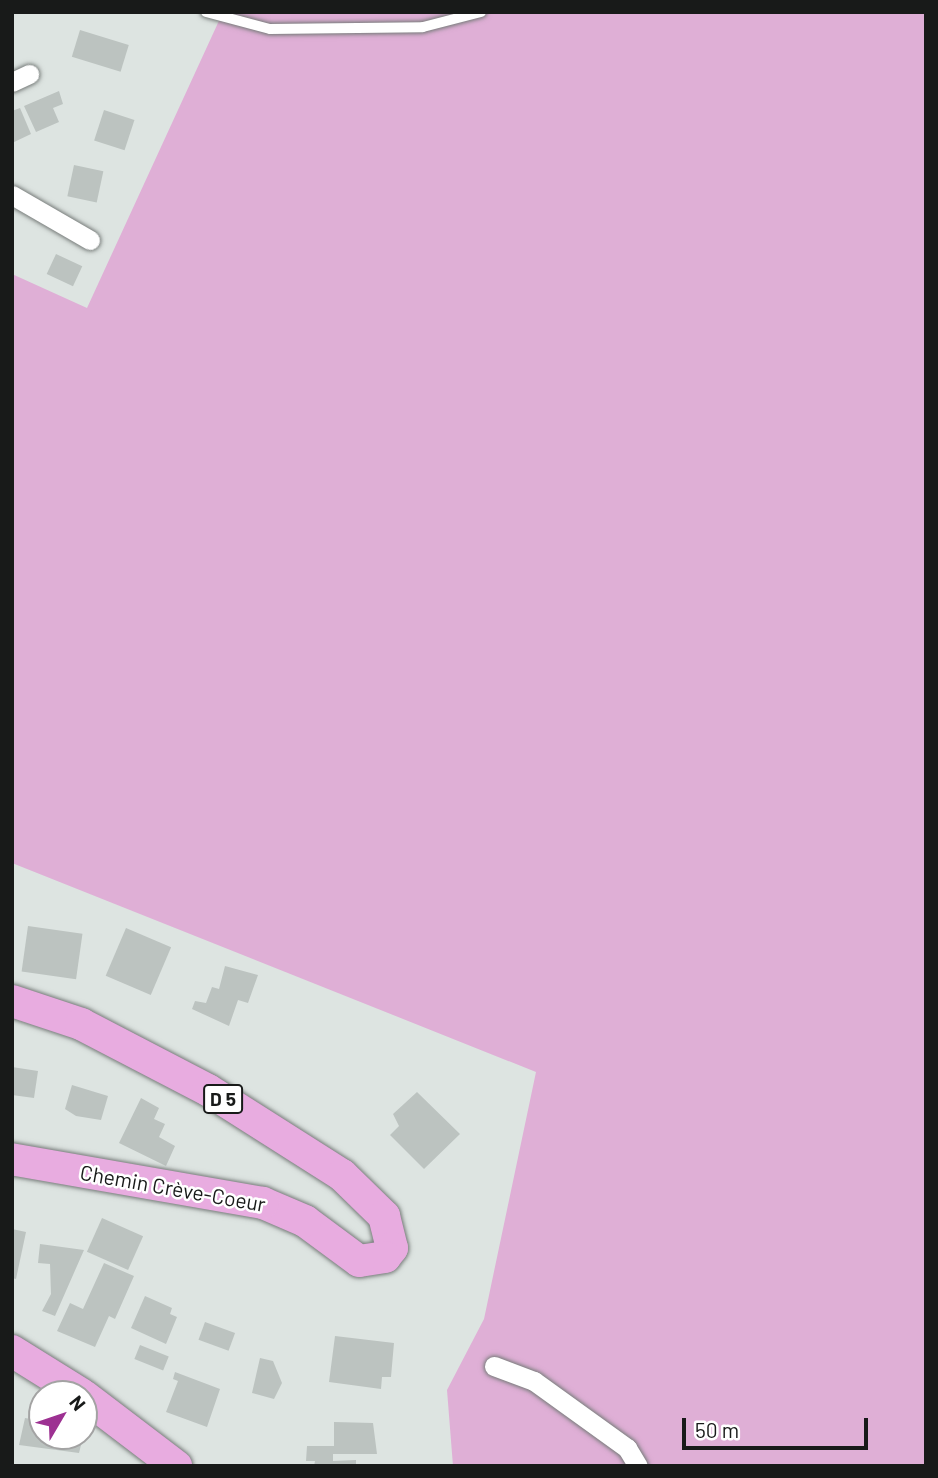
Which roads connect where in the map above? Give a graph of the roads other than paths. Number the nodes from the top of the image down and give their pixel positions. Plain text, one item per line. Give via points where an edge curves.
1 (206, 12) edge
2 (481, 12) edge
3 (12, 195) edge
4 (90, 240) dead end
5 (12, 1001) edge
6 (12, 1159) edge
7 (12, 1350) edge
8 (494, 1366) dead end
9 (59, 1380) edge
10 (98, 1407) edge
11 (176, 1466) edge
12 (638, 1466) edge

1 - 2 lane via 270,29 423,27
3 - 4 street
5 - 6 main road, Chemin Crève-Coeur / D 5 via 81,1024 208,1090 331,1167 366,1194 384,1216 393,1248 386,1257 359,1261 287,1210
7 - 9 main road
8 - 12 street via 534,1381 627,1448
10 - 11 main road

